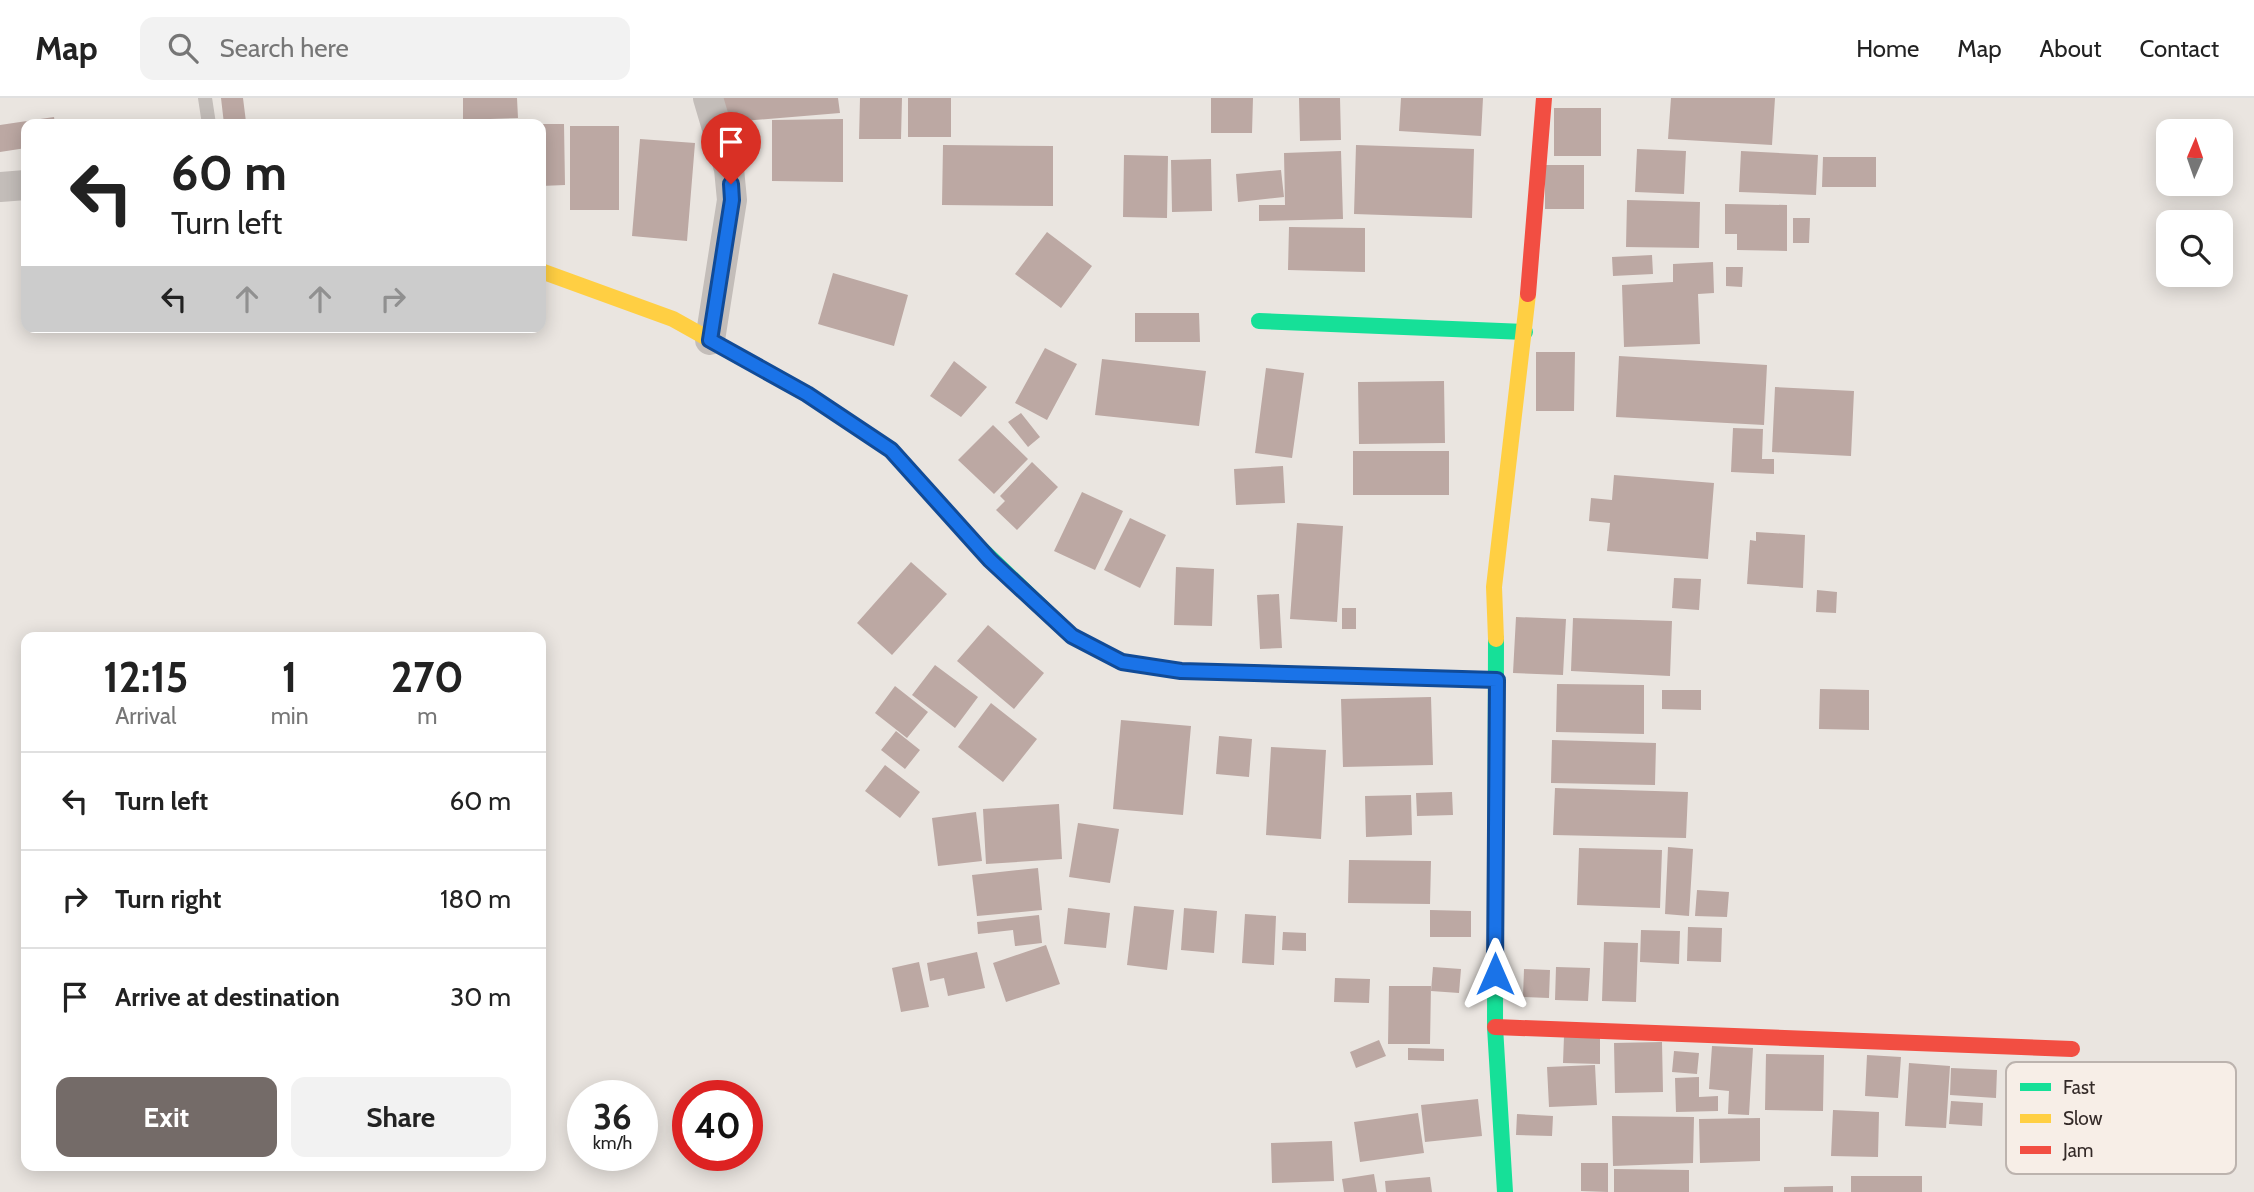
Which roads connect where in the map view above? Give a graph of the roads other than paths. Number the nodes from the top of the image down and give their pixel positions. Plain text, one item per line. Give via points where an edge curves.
1 (205, 98) edge
2 (708, 98) edge
3 (1544, 98) edge
4 (208, 119) edge
5 (21, 185) edge
6 (0, 187) edge
7 (546, 273) edge
8 (1259, 321) dead end
9 (1525, 332) junction
10 (710, 340) junction
11 (1497, 680) junction
12 (1495, 1027) junction
13 (2072, 1049) dead end
14 (1505, 1192) edge

1 - 4 lane
2 - 10 street via 729,169 732,200
3 - 9 street
5 - 6 street
7 - 10 street via 673,319
8 - 9 street
9 - 11 street via 1494,587
10 - 11 street via 807,394 891,450 990,560 1072,636 1122,662 1181,671
11 - 12 street
12 - 13 street
12 - 14 street

